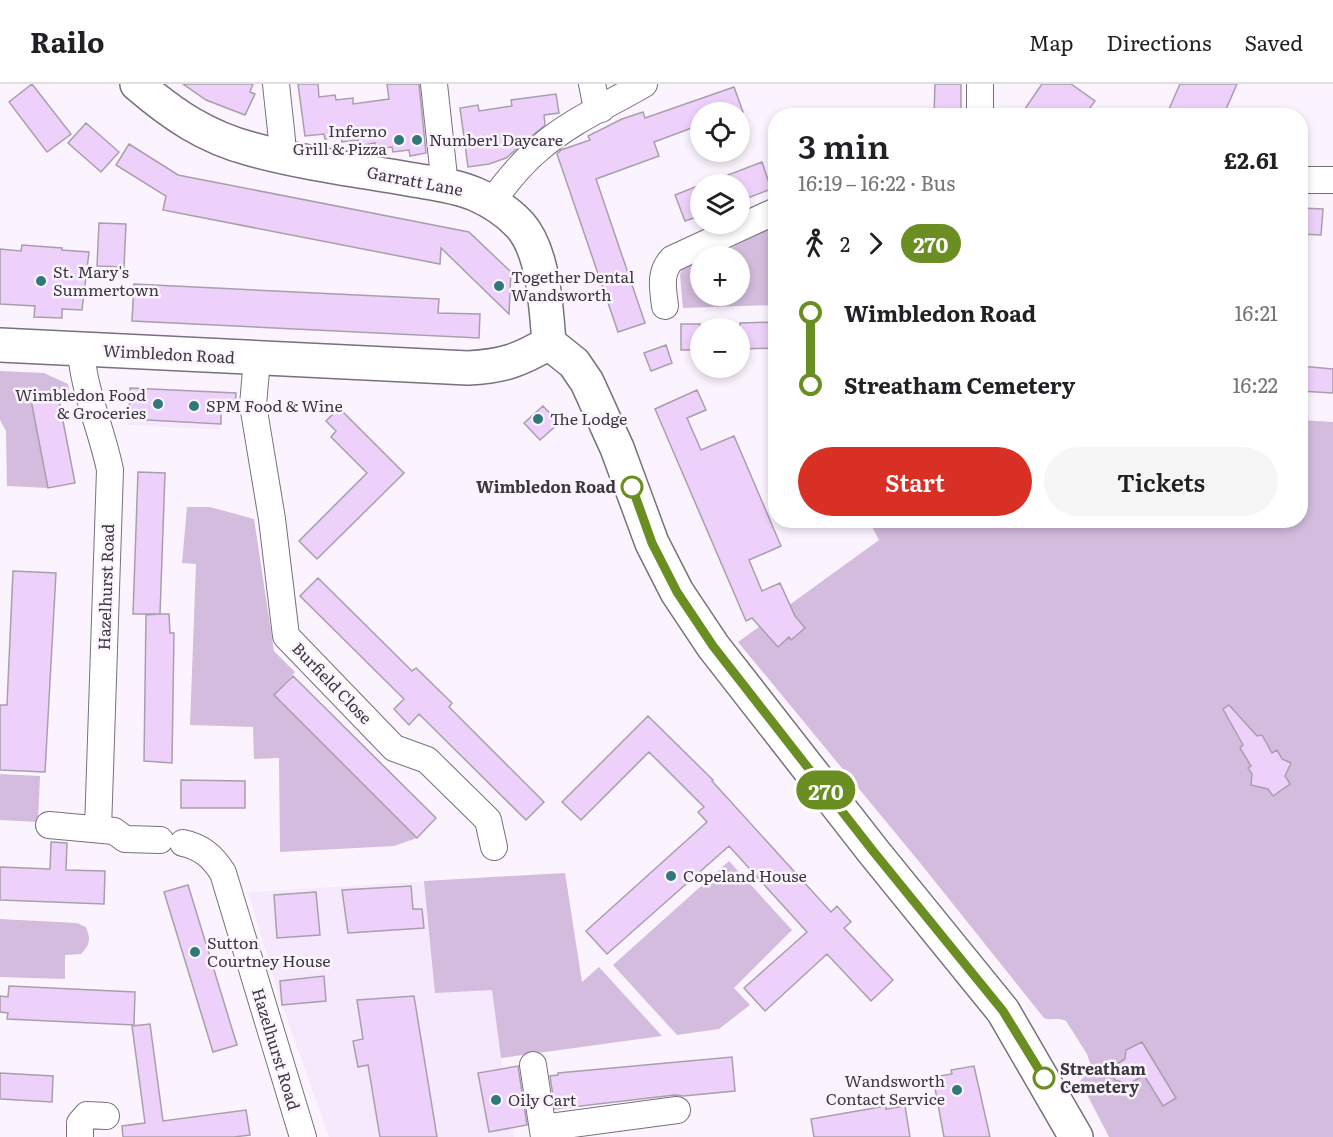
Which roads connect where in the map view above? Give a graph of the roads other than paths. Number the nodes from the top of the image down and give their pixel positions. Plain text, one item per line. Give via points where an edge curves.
1 (137, 84) edge
2 (276, 84) edge
3 (435, 84) edge
4 (592, 84) edge
5 (644, 84) edge
6 (980, 84) edge
7 (980, 108) edge
8 (601, 109) junction
9 (279, 155) junction
10 (1308, 180) edge
11 (1333, 180) edge
12 (445, 186) junction
13 (491, 203) junction
14 (768, 215) edge
15 (665, 306) dead end
16 (549, 343) junction
17 (0, 345) edge
18 (81, 349) junction
19 (257, 359) junction
20 (50, 825) dead end
21 (98, 829) junction
22 (494, 847) dead end
23 (533, 1065) dead end
24 (676, 1110) dead end
25 (106, 1116) dead end
26 (625, 1127) edge
27 (543, 1133) edge
28 (80, 1137) edge
29 (303, 1137) edge
30 (1077, 1137) edge

1 - 9 main road, Garratt Lane via 183,121 250,149
2 - 9 street via 282,140
3 - 12 street
4 - 8 street
5 - 8 street
6 - 7 street
8 - 13 street via 541,146
9 - 12 main road, Garratt Lane
10 - 11 street
12 - 13 main road, Garratt Lane
13 - 16 main road, Garratt Lane via 521,226 532,245 546,303
14 - 15 street via 672,259 663,274
16 - 19 main road, Wimbledon Road via 512,362 490,367
16 - 30 main road via 574,363 587,382 617,448 652,543 677,592 713,646 1003,1011
17 - 18 main road, Wimbledon Road
18 - 19 main road, Wimbledon Road
18 - 21 street, Hazelhurst Road via 110,470
19 - 22 street, Burfield Close via 253,405 272,519 285,636 394,748 427,760 488,820
20 - 21 street, Hazelhurst Road
21 - 29 street, Hazelhurst Road via 114,831 125,839 194,845 215,861 223,873
23 - 27 street
24 - 26 street
25 - 28 street via 87,1114 80,1123
26 - 27 street

